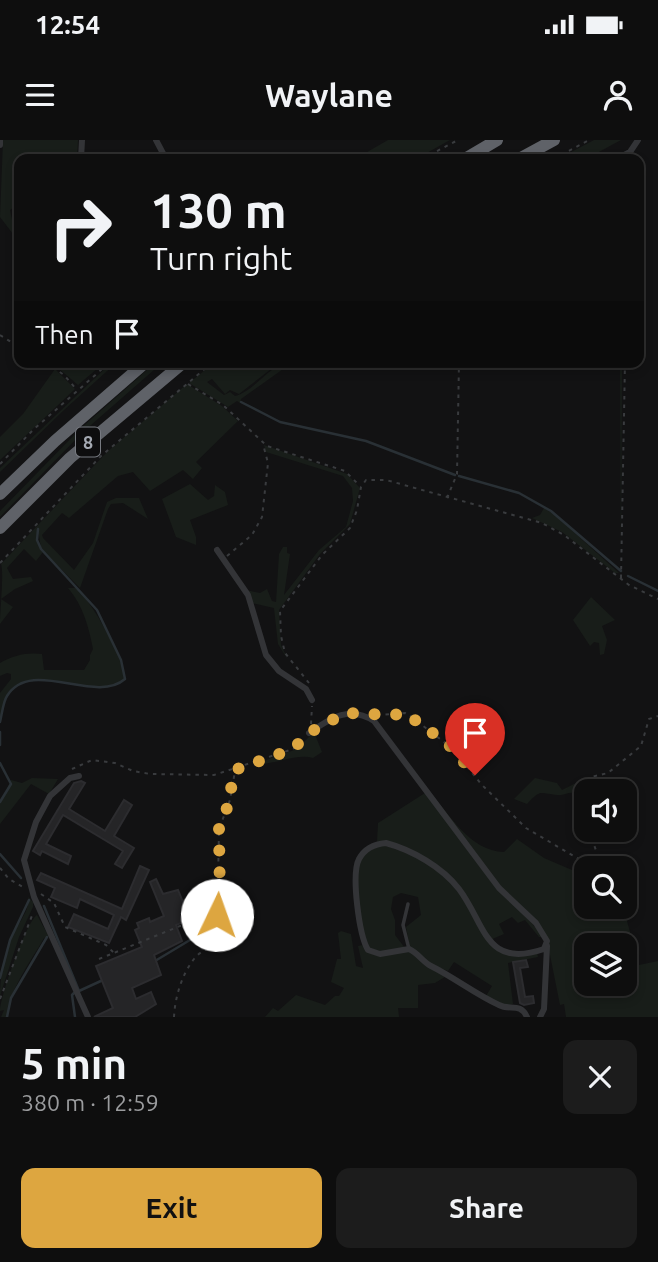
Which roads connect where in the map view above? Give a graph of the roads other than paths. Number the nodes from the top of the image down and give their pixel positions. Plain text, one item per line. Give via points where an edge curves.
1 (497, 140) edge
2 (554, 140) edge
3 (638, 140) edge
4 (473, 154) edge
5 (528, 154) edge
6 (626, 154) edge
7 (139, 368) edge
8 (177, 368) edge
9 (0, 495) edge
10 (0, 528) edge
11 (217, 550) dead end
12 (312, 700) road end
13 (309, 733) road end
14 (79, 776) dead end
15 (408, 904) dead end
16 (547, 946) junction
17 (409, 949) junction
18 (88, 1017) edge
19 (528, 1017) edge
20 (542, 1017) edge

1 - 4 highway
2 - 5 highway
3 - 6 street
7 - 9 highway, 8
8 - 10 highway, 8 via 70,458
11 - 12 street via 248,595 266,655 279,671 306,689
13 - 16 street via 337,716 359,713 382,730 499,888 542,930
14 - 18 street via 56,789 36,822 24,860 38,906
15 - 17 lane via 403,925
16 - 17 street via 519,955 499,950 443,873 394,845 378,844 365,850 356,867 358,922 373,953
16 - 20 street
17 - 19 street via 503,1008 518,1007

